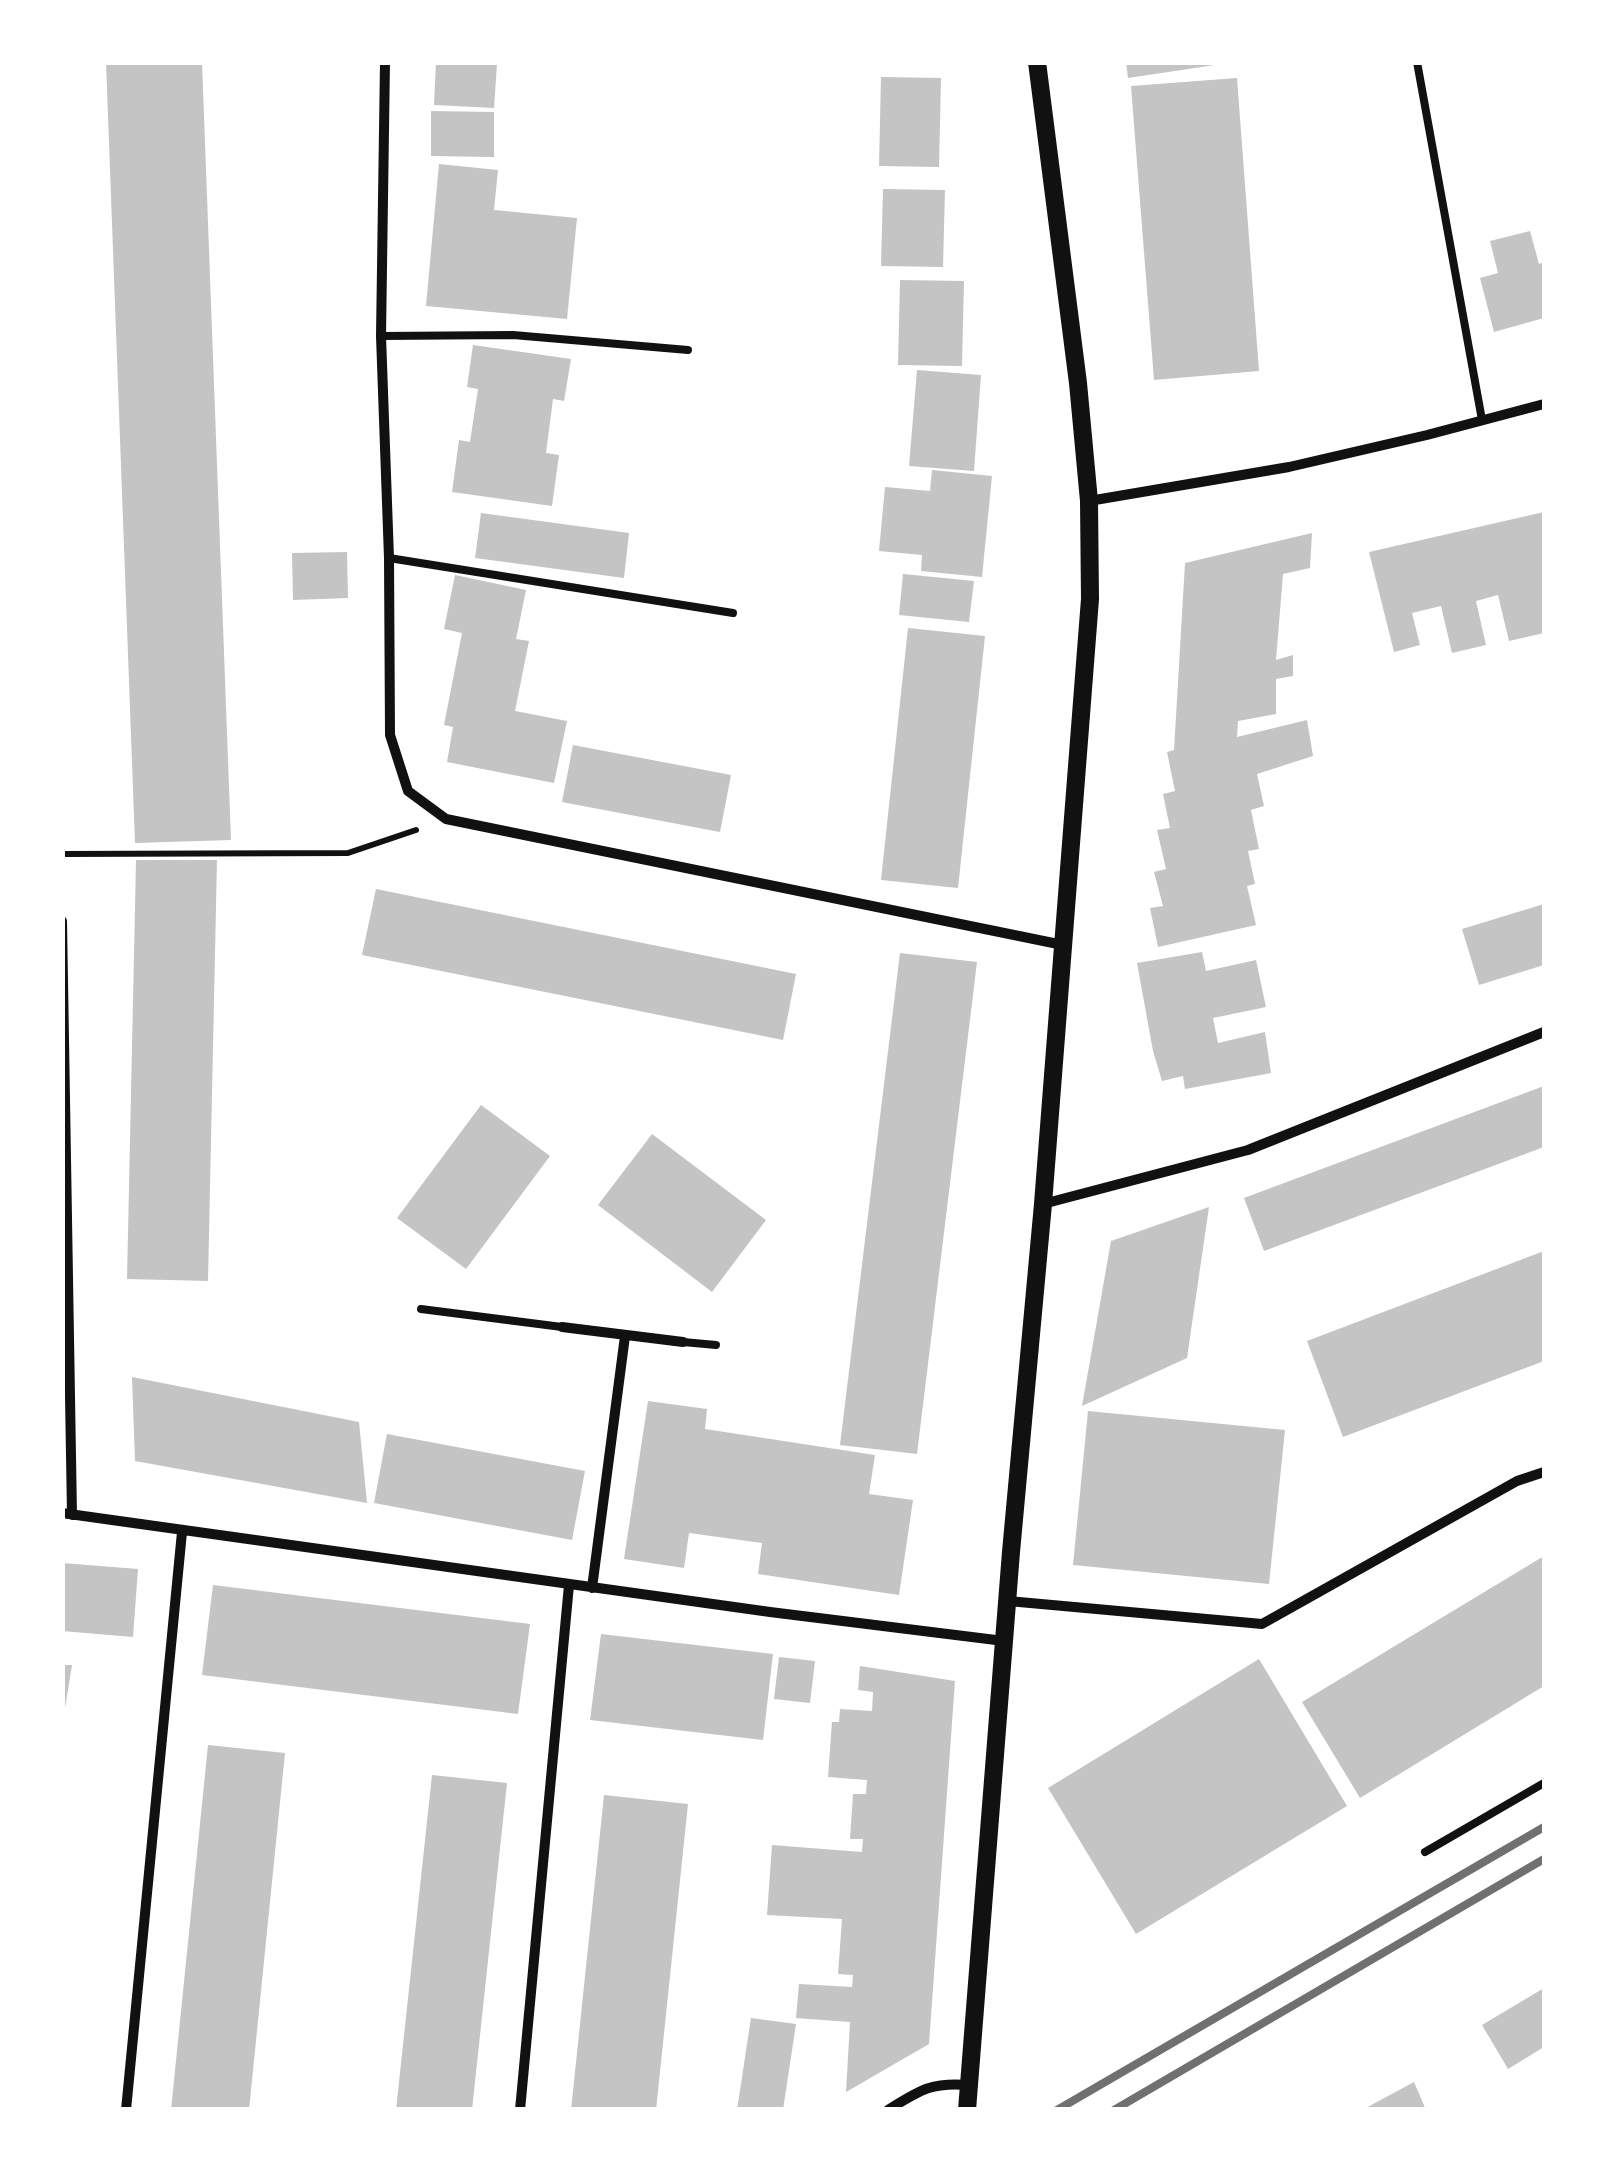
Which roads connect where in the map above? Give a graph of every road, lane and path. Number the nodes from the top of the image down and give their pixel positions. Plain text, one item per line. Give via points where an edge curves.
1 (385, 62) edge
2 (1037, 62) edge
3 (1417, 62) edge
4 (380, 336) junction
5 (688, 350) dead end
6 (1544, 404) edge
7 (1482, 420) junction
8 (1088, 501) junction
9 (389, 558) junction
10 (733, 613) dead end
11 (446, 819) junction
12 (62, 854) edge
13 (62, 921) edge
14 (1063, 945) junction
15 (1544, 1032) edge
16 (1043, 1204) junction
17 (420, 1309) dead end
18 (562, 1327) joint
19 (625, 1336) junction
20 (684, 1342) joint
21 (716, 1345) dead end
22 (1544, 1472) edge
23 (67, 1514) edge
24 (182, 1532) junction
25 (569, 1585) junction
26 (592, 1588) junction
27 (1008, 1601) junction
28 (1004, 1641) junction
29 (1544, 1782) edge
30 (1425, 1852) dead end
31 (968, 2085) junction
32 (126, 2110) edge
33 (520, 2110) edge
34 (888, 2110) edge
35 (967, 2110) edge

1 - 4 street
2 - 8 street
3 - 7 lane
4 - 5 lane via 513,335
4 - 9 street
6 - 7 street
7 - 8 street via 1288,467
8 - 14 street via 1090,599
9 - 10 lane
9 - 11 street via 390,734 408,791
11 - 12 path via 348,853
11 - 14 street
13 - 23 street
14 - 16 street
15 - 16 street via 1248,1150
16 - 27 street
17 - 18 lane
18 - 19 street
19 - 20 street
19 - 26 street
20 - 21 lane
22 - 27 street via 1262,1624
23 - 24 street
24 - 25 street
24 - 32 street
25 - 26 street
25 - 33 street
26 - 28 street
27 - 28 street
28 - 31 street
29 - 30 lane
31 - 34 street via 925,2088
31 - 35 street

